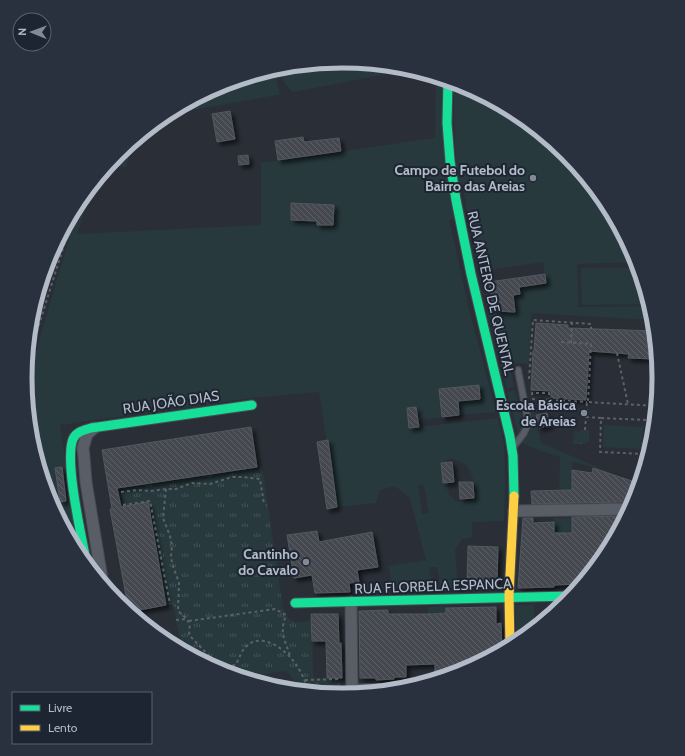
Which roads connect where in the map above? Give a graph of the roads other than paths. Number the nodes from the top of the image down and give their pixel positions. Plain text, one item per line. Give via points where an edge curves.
1 (448, 86) edge
2 (518, 370) dead end
3 (252, 405) dead end
4 (94, 428) junction
5 (512, 448) junction
6 (624, 509) edge
7 (514, 511) junction
8 (85, 552) edge
9 (101, 573) edge
10 (564, 596) edge
11 (509, 597) junction
12 (351, 602) junction
13 (295, 603) dead end
14 (510, 639) edge
15 (352, 688) edge

1 - 5 street, RUA ANTERO DE QUENTAL via 447,123 456,200
2 - 5 lane via 528,421 525,432
3 - 4 street, RUA JOÃO DIAS
4 - 8 street, RUA JOÃO DIAS via 79,432 73,438 70,449
4 - 9 street via 87,434 84,457
5 - 7 street, RUA ANTERO DE QUENTAL
6 - 7 street
7 - 11 street, RUA ANTERO DE QUENTAL
10 - 11 street, RUA FLORBELA ESPANCA
11 - 12 street, RUA FLORBELA ESPANCA
11 - 14 street, RUA ANTERO DE QUENTAL
12 - 13 street, RUA FLORBELA ESPANCA
12 - 15 street

